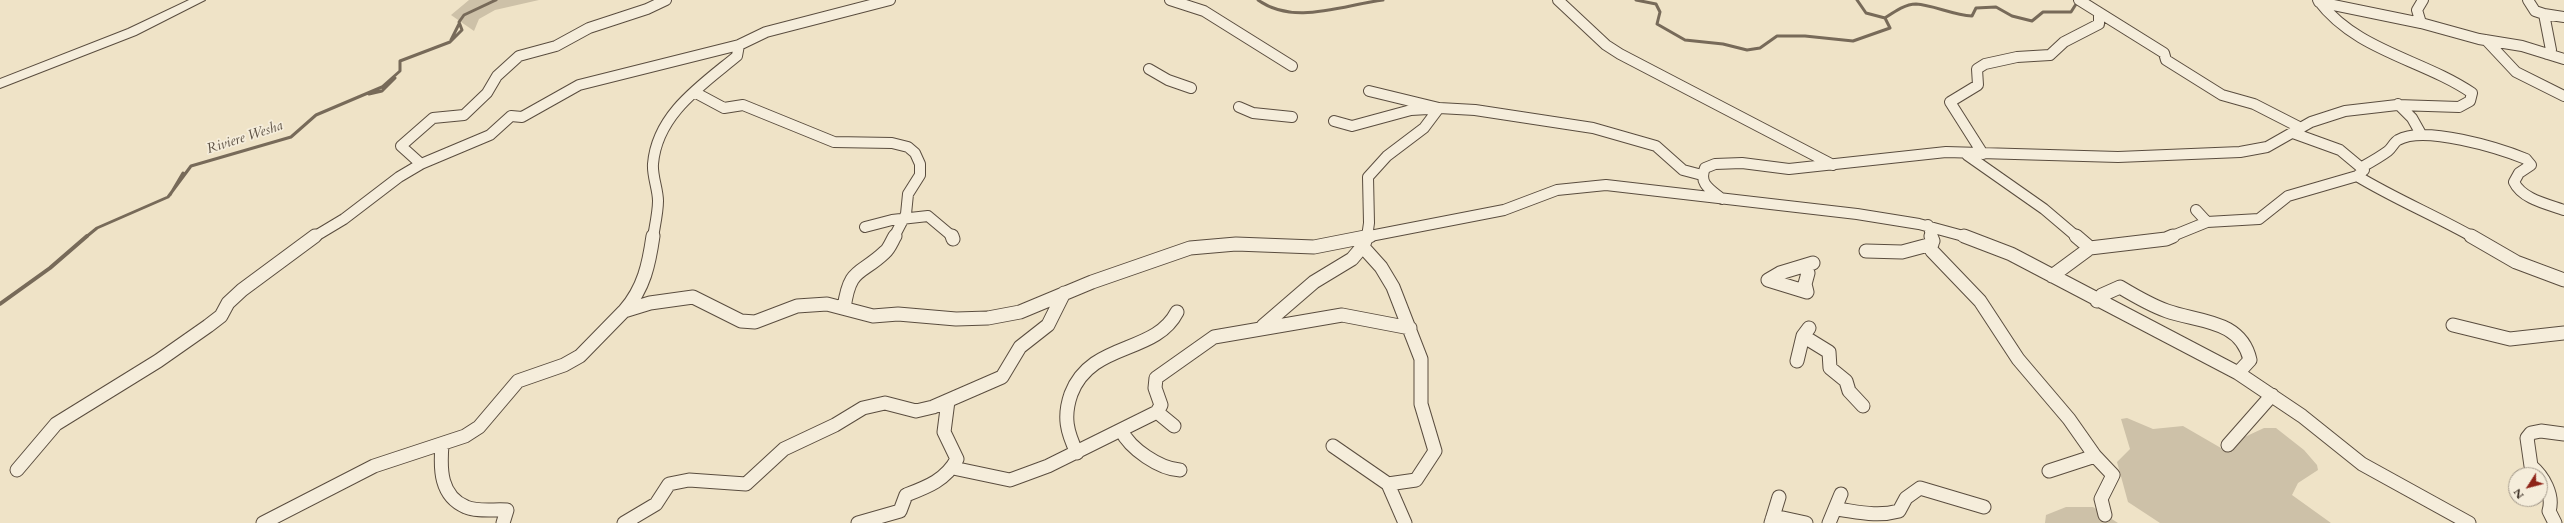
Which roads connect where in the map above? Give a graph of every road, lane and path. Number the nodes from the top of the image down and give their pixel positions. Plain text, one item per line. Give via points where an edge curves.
1 (199, 0) edge
2 (666, 0) edge
3 (890, 0) edge
4 (1170, 0) edge
5 (1558, 0) edge
6 (2423, 0) edge
7 (2528, 0) edge
8 (2319, 1) edge
9 (2086, 2) edge
10 (2099, 13) junction
11 (2544, 14) junction
12 (2564, 18) edge
13 (2421, 23) junction
14 (2486, 40) junction
15 (739, 45) junction
16 (2547, 54) junction
17 (2564, 59) edge
18 (1292, 66) dead end
19 (1149, 69) dead end
20 (0, 84) edge
21 (1191, 88) dead end
22 (1369, 91) dead end
23 (696, 93) junction
24 (2564, 96) edge
25 (2398, 104) junction
26 (1239, 107) dead end
27 (1439, 108) junction
28 (1292, 117) dead end
29 (1334, 121) dead end
30 (2297, 131) junction
31 (2421, 134) junction
32 (1983, 154) junction
33 (1967, 155) junction
34 (421, 164) junction
35 (1833, 165) junction
36 (2359, 172) junction
37 (1702, 175) junction
38 (1723, 199) junction
39 (2196, 210) dead end
40 (2564, 210) edge
41 (904, 219) junction
42 (2207, 222) junction
43 (1928, 225) junction
44 (865, 227) dead end
45 (953, 239) dead end
46 (1365, 242) junction
47 (1932, 244) junction
48 (2090, 248) junction
49 (1866, 251) dead end
50 (2052, 276) junction
51 (2564, 280) edge
52 (1064, 293) junction
53 (2097, 301) junction
54 (844, 308) junction
55 (624, 311) junction
56 (1177, 312) dead end
57 (2453, 325) dead end
58 (1410, 328) junction
59 (1256, 330) junction
60 (2564, 333) edge
61 (1797, 361) dead end
62 (2238, 373) junction
63 (2272, 395) junction
64 (948, 401) junction
65 (1863, 406) dead end
66 (1157, 412) junction
67 (1174, 426) dead end
68 (1120, 430) junction
69 (2564, 434) edge
70 (442, 445) junction
71 (2228, 445) dead end
72 (1333, 446) dead end
73 (1077, 452) junction
74 (2095, 456) junction
75 (953, 468) junction
76 (17, 470) dead end
77 (1180, 470) dead end
78 (2049, 471) dead end
79 (1388, 484) junction
80 (1841, 494) dead end
81 (1779, 497) dead end
82 (1984, 507) dead end
83 (1837, 509) junction
84 (2105, 515) dead end
85 (1772, 521) edge
86 (263, 523) edge
87 (503, 523) edge
88 (624, 523) edge
89 (858, 523) edge
90 (1405, 523) edge
91 (1806, 523) edge
92 (1829, 523) edge
93 (2469, 523) edge
94 (2555, 523) edge

1 - 20 street via 132,32
2 - 34 street via 589,28 556,46 519,56 497,76 487,92 464,115 433,118 401,146
3 - 15 street via 766,32
4 - 18 street via 1204,11
5 - 35 street via 1606,45 1620,54
6 - 13 street via 2417,10
7 - 11 street via 2535,10
8 - 13 street
8 - 25 street via 2332,18 2365,41 2441,75 2467,89 2472,96 2470,101 2458,107
9 - 10 street
10 - 30 street via 2164,53 2166,60 2198,81 2222,94 2254,104
10 - 32 street via 2099,24 2064,42 2050,55 2017,57 1985,64 1977,69 1978,85 1950,102
11 - 12 street
11 - 16 street via 2551,35 2551,50
13 - 14 street
14 - 16 street via 2522,46
14 - 24 street via 2516,72
15 - 23 street via 737,56
15 - 34 street via 579,84 522,116 511,116 490,135
16 - 17 street
19 - 21 street via 1168,80
22 - 27 street
23 - 41 street via 724,108 743,105 795,129 834,142 892,143 908,147 915,153 920,164 920,175 908,194
23 - 55 street via 684,101 669,119 655,151 653,166 658,201 649,266 637,296
25 - 30 street via 2336,112
25 - 31 street via 2412,118
26 - 28 street via 1253,113
27 - 29 street via 1411,110 1352,126
27 - 37 street via 1474,110 1593,128 1656,146 1683,170
27 - 46 street via 1424,128 1387,156 1368,177
30 - 32 street via 2282,141 2260,149 2158,158
30 - 36 street via 2332,146 2357,162
31 - 36 street via 2398,140 2389,150
31 - 40 street via 2479,144 2526,159 2531,164 2515,176 2513,181 2516,188
32 - 33 street
33 - 35 street via 1933,152
33 - 48 street via 2044,209
34 - 76 street via 398,177 344,219 284,258 242,290 228,303 221,316 208,326 158,361 56,424
35 - 37 street via 1789,169 1742,163 1715,164 1705,168
36 - 42 street via 2288,196 2259,219
36 - 51 street via 2397,200 2446,222 2516,262
37 - 38 street via 1704,184
38 - 43 street via 1824,209
38 - 46 street via 1650,189 1606,185 1580,186 1557,190 1504,210
39 - 42 street
41 - 44 street
41 - 45 street via 928,216 952,235
41 - 54 street via 886,252 859,270 847,288
42 - 48 street via 2166,239
43 - 47 street
43 - 50 street via 1994,247
46 - 52 street via 1314,247 1236,244 1190,248
46 - 58 street via 1393,287
46 - 59 street via 1342,266 1315,281 1278,317
47 - 49 street via 1902,252
47 - 74 street via 1932,251 1980,301 2018,359 2069,419
48 - 50 street via 2076,261 2060,268
50 - 53 street
52 - 54 street via 1020,312 988,318 898,314 873,316
52 - 64 street via 1048,325 1020,346 1002,377
53 - 62 street
53 - 62 street via 2102,295 2120,287 2172,313 2205,319 2228,330 2250,354 2250,360
54 - 55 street via 828,304 798,306 755,322 741,321 693,297 650,303
55 - 70 street via 580,356 564,365 518,381 479,428
56 - 73 street via 1165,330 1097,360 1079,376 1064,417 1065,427
57 - 60 street via 2510,340
58 - 59 street via 1348,314
58 - 79 street via 1421,359 1421,404 1435,451 1416,480
59 - 66 street via 1214,337 1192,355 1161,373 1154,380 1161,405
61 - 65 street via 1806,332 1830,352 1830,368 1846,381 1849,391
62 - 63 street
63 - 71 street via 2253,418 2243,424
63 - 93 street via 2362,464
64 - 75 street via 944,432 957,460
64 - 88 street via 916,411 885,403 871,405 784,449 746,484 736,485 708,480 674,483 664,490 656,504
66 - 67 street
66 - 68 street
68 - 73 street
68 - 77 street via 1128,444 1152,458 1160,467
69 - 94 street via 2531,433 2527,438 2531,466 2542,476 2551,504 2549,511
70 - 86 street via 374,466
70 - 87 street via 440,472 443,484 458,502 467,508 508,510
72 - 79 street
73 - 75 street via 1010,480
74 - 78 street
74 - 84 street via 2113,475 2100,499
75 - 89 street via 937,482 906,495 900,511
79 - 90 street
80 - 83 street
81 - 85 street
82 - 83 street via 1920,488 1906,498 1899,511 1886,516 1877,517
83 - 92 street
85 - 91 street via 1783,518

